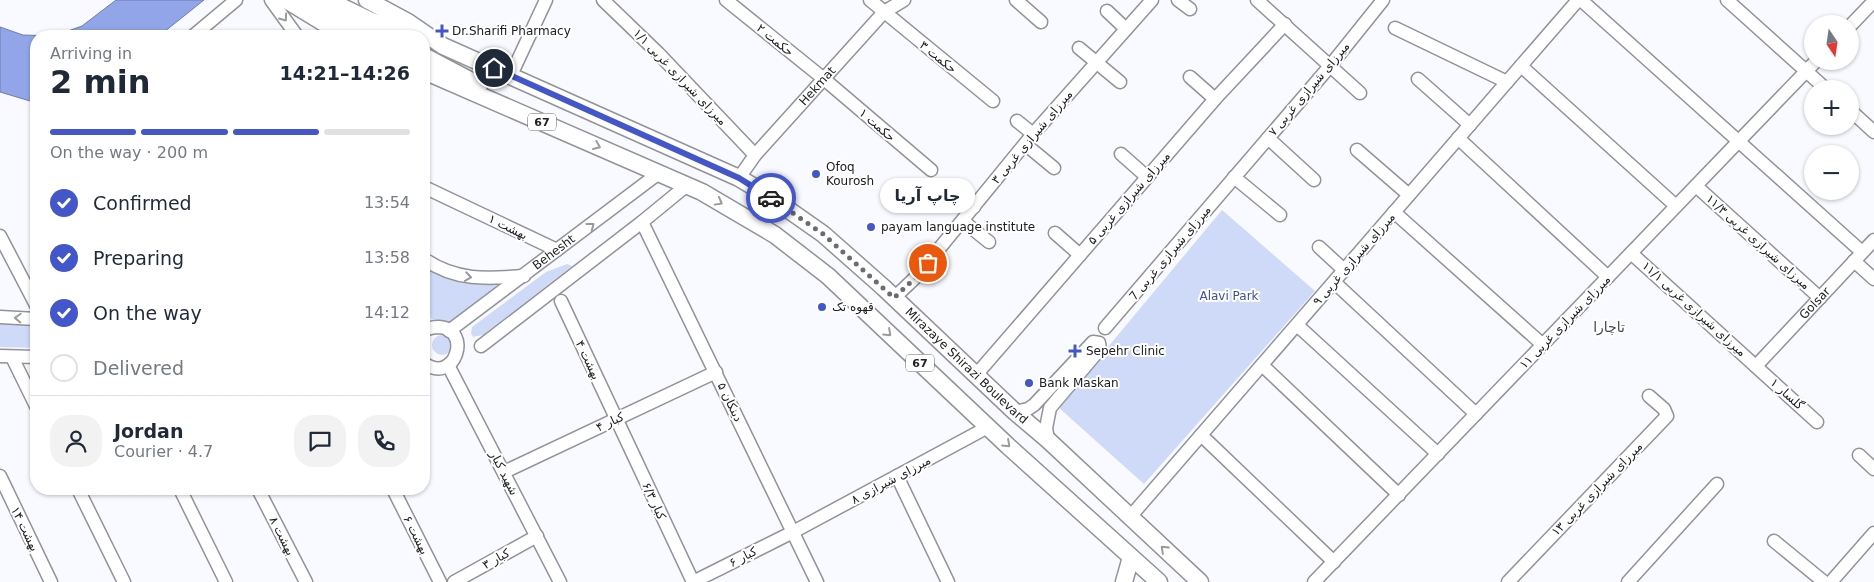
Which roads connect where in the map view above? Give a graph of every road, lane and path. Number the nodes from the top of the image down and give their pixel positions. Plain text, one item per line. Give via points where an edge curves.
1 (236, 0) edge
2 (271, 0) edge
3 (286, 0) edge
4 (304, 0) edge
5 (328, 0) edge
6 (367, 0) edge
7 (546, 0) edge
8 (603, 0) edge
9 (726, 0) edge
10 (870, 0) edge
11 (904, 0) edge
12 (1016, 0) edge
13 (1152, 0) edge
14 (1178, 0) edge
15 (1257, 0) edge
16 (1383, 0) edge
17 (1579, 0) edge
18 (1727, 0) edge
19 (1871, 3) edge
20 (1190, 9) dead end
21 (884, 12) junction
22 (1107, 12) dead end
23 (1859, 16) edge
24 (1041, 22) dead end
25 (1285, 24) junction
26 (1395, 28) dead end
27 (1126, 29) junction
28 (200, 30) edge
29 (293, 30) edge
30 (335, 30) edge
31 (366, 30) edge
32 (398, 30) edge
33 (420, 30) edge
34 (430, 37) edge
35 (430, 41) edge
36 (443, 46) junction
37 (1079, 48) dead end
38 (430, 59) edge
39 (1097, 63) junction
40 (1330, 66) junction
41 (1521, 66) junction
42 (1806, 71) junction
43 (430, 74) edge
44 (511, 75) junction
45 (1190, 77) dead end
46 (824, 79) junction
47 (1418, 79) dead end
48 (1816, 80) edge
49 (1120, 82) dead end
50 (1507, 82) junction
51 (1360, 93) dead end
52 (1215, 99) junction
53 (993, 101) dead end
54 (1859, 118) edge
55 (1017, 121) dead end
56 (1470, 125) junction
57 (565, 132) junction
58 (1874, 132) edge
59 (1268, 138) junction
60 (1458, 138) junction
61 (1029, 139) junction
62 (1739, 142) junction
63 (1358, 150) dead end
64 (1121, 154) dead end
65 (755, 155) junction
66 (1054, 168) dead end
67 (931, 170) dead end
68 (660, 174) junction
69 (1148, 177) junction
70 (1234, 177) junction
71 (739, 178) junction
72 (1314, 180) dead end
73 (686, 186) junction
74 (1696, 186) junction
75 (430, 190) edge
76 (1409, 195) junction
77 (961, 196) dead end
78 (1676, 206) junction
79 (974, 207) junction
80 (1394, 212) junction
81 (1280, 215) dead end
82 (963, 221) junction
83 (642, 222) junction
84 (1055, 233) dead end
85 (0, 236) edge
86 (1874, 240) edge
87 (989, 242) dead end
88 (1319, 247) dead end
89 (557, 250) junction
90 (1631, 253) junction
91 (1080, 255) junction
92 (1858, 257) junction
93 (430, 262) edge
94 (1344, 270) junction
95 (524, 276) junction
96 (1608, 277) junction
97 (1874, 279) edge
98 (1334, 282) junction
99 (30, 293) edge
100 (894, 298) junction
101 (1820, 298) junction
102 (561, 301) dead end
103 (0, 317) edge
104 (30, 319) edge
105 (1297, 325) junction
106 (430, 328) edge
107 (1105, 328) dead end
108 (449, 331) junction
109 (1543, 345) junction
110 (481, 346) dead end
111 (6, 357) edge
112 (30, 357) edge
113 (448, 364) junction
114 (1262, 366) junction
115 (1756, 366) junction
116 (430, 367) edge
117 (716, 372) junction
118 (976, 375) junction
119 (30, 396) edge
120 (1649, 396) dead end
121 (1015, 412) junction
122 (1476, 414) junction
123 (616, 420) junction
124 (1817, 422) dead end
125 (988, 427) junction
126 (1201, 435) junction
127 (1048, 440) junction
128 (1438, 454) junction
129 (1859, 455) dead end
130 (1874, 469) edge
131 (504, 472) junction
132 (0, 476) edge
133 (897, 476) junction
134 (1717, 484) dead end
135 (1398, 494) junction
136 (81, 495) edge
137 (183, 495) edge
138 (261, 495) edge
139 (268, 495) edge
140 (395, 495) edge
141 (1130, 517) junction
142 (793, 532) junction
143 (1874, 533) edge
144 (537, 536) junction
145 (1774, 541) dead end
146 (1131, 557) junction
147 (1334, 562) junction
148 (51, 582) edge
149 (124, 582) edge
150 (226, 582) edge
151 (306, 582) edge
152 (311, 582) edge
153 (440, 582) edge
154 (454, 582) edge
155 (560, 582) edge
156 (693, 582) edge
157 (817, 582) edge
158 (948, 582) edge
159 (1124, 582) edge
160 (1159, 582) edge
161 (1200, 582) edge
162 (1314, 582) edge
163 (1508, 582) edge
164 (1628, 582) edge
165 (1824, 582) edge
166 (1830, 582) edge

1 - 28 street
2 -> 29 street
3 - 30 main road
4 - 31 main road
5 - 32 main road
6 - 33 main road, Mirazaye Shirazi Boulevard / 67
7 - 44 street
8 - 65 street, ۱/۱ میرزای شیرازی غربی
9 - 46 street, ۲ حکمت
10 - 21 street, ۳ حکمت
11 - 21 street, Hekmat
12 - 24 street
13 - 27 street, ۳ میرزای شیرازی غربی
14 - 20 street
15 - 25 street
16 - 40 street, ۷ میرزای شیرازی غربی
17 - 41 street, میرزای شیرازی غربی ۹
17 - 62 street
18 - 42 street
19 - 23 street
21 - 46 street, Hekmat
21 - 53 street, ۳ حکمت
22 - 27 street
25 - 40 street
25 - 52 street, ۵ میرزای شیرازی غربی
26 - 50 street
27 - 39 street, ۳ میرزای شیرازی غربی
34 - 36 main road, Mirazaye Shirazi Boulevard / 67
35 - 36 main road
36 - 44 main road, Mirazaye Shirazi Boulevard / 67
37 - 39 street
38 - 57 main road
39 - 49 street
39 - 61 street, ۳ میرزای شیرازی غربی
40 - 51 street
40 - 59 street, ۷ میرزای شیرازی غربی
41 - 50 street, میرزای شیرازی غربی ۹
41 - 78 street
42 - 48 street
42 - 62 street, میرزای شیرازی غربی ۱۱
43 - 57 main road, 67
44 - 71 main road, Mirazaye Shirazi Boulevard / 67
45 - 52 street
46 - 65 street, Hekmat
46 - 67 street, ۱ حکمت
47 - 56 street
50 - 56 street, میرزای شیرازی غربی ۹
52 - 69 street, ۵ میرزای شیرازی غربی
54 - 58 street
55 - 61 street
56 - 60 street, میرزای شیرازی غربی ۹
57 -> 68 main road, 67
59 - 70 street, ۷ میرزای شیرازی غربی
59 - 72 street
60 - 76 street, میرزای شیرازی غربی ۹
60 - 96 street
61 - 66 street
61 - 79 street, ۳ میرزای شیرازی غربی
62 - 74 street, میرزای شیرازی غربی ۱۱
62 - 92 street
63 - 76 street
64 - 69 street
65 - 71 street, Hekmat
68 - 73 main road, 67
89 -> 68 street, Behesht
69 - 91 street, ۵ میرزای شیرازی غربی
70 - 81 street
70 - 107 street, میرزای شیرازی غربی 7
71 - 100 main road, Mirazaye Shirazi Boulevard / 67 via 823,234
73 - 83 street
73 -> 125 main road, 67 via 752,220 805,256
74 - 78 street, میرزای شیرازی غربی ۱۱
74 - 101 street, میرزای شیرازی غربی ۱۱/۳
75 - 89 street, ۱ بهشت
76 - 80 street, میرزای شیرازی غربی ۹
77 - 79 street
78 - 90 street, میرزای شیرازی غربی ۱۱
79 - 82 street, ۳ میرزای شیرازی غربی
80 - 94 street, میرزای شیرازی غربی ۹
80 - 109 street
82 - 87 street
82 - 100 street, ۳ میرزای شیرازی غربی
83 - 110 street
83 - 117 street, ۵ دینکان
84 - 91 street
85 - 99 street
86 - 92 street, Golsar
88 - 94 street
89 - 95 street, Behesht
90 - 96 street, میرزای شیرازی غربی ۱۱
90 - 115 street, میرزای شیرازی غربی ۱۱/۱
91 - 118 street, ۵ میرزای شیرازی غربی
92 - 97 street
92 - 101 street, Golsar
93 -> 95 street via 472,278
94 - 98 street, میرزای شیرازی غربی ۹
95 - 108 street, Behesht
96 - 109 street, میرزای شیرازی غربی ۱۱
98 - 105 street, میرزای شیرازی غربی ۹
98 - 122 street
100 - 118 main road, Mirazaye Shirazi Boulevard / 67
101 - 115 street, Golsar
102 - 123 street, ۴ بهشت
104 -> 103 street
105 - 114 street, میرزای شیرازی غربی ۹
105 - 128 street
106 - 108 street
108 - 113 street via 458,349
109 - 122 street, میرزای شیرازی غربی ۱۱
111 - 112 street
111 - 119 street
113 - 116 street via 441,368
113 - 131 street, شهید کبار
114 - 126 street, میرزای شیرازی غربی ۹
114 - 135 street
115 - 124 street, گلسار ۱
117 - 123 street, ۴ کبار
117 - 142 street, ۵ دینکان
118 - 121 main road, Mirazaye Shirazi Boulevard / 67
120 - 163 street, ۱۳ میرزای شیرازی غربی via 1667,416
121 - 127 main road, Mirazaye Shirazi Boulevard / 67
121 - 127 street via 1034,405 1093,342 1099,343 1100,349 1050,408 1046,428
122 - 128 street, میرزای شیرازی غربی ۱۱
123 - 131 street, ۴ کبار
123 - 156 street, ۶/۳ کبار
125 - 133 street, ۸ میرزای شیرازی
125 -> 146 main road, 67
126 - 141 street, میرزای شیرازی غربی ۹
126 - 147 street
127 - 141 main road, Mirazaye Shirazi Boulevard / 67
128 - 135 street, میرزای شیرازی غربی ۱۱
129 - 130 street
131 - 144 street, شهید کبار
132 - 148 street, ۱۴ بهشت
133 - 142 street, ۸ میرزای شیرازی
133 - 158 street
134 - 164 street
135 - 147 street, میرزای شیرازی غربی ۱۱
136 - 149 street
137 - 150 street
138 - 151 street, ۸ بهشت
139 - 152 street, ۸ بهشت via 311,575
140 - 153 street, ۶ بهشت
161 -> 141 main road, Mirazaye Shirazi Boulevard / 67
142 - 156 street, ۶ کبار
142 - 157 street, ۵ دینکان
143 - 166 street
144 - 154 street, ۳ کبار
144 - 155 street, شهید کبار
145 - 165 street
146 - 159 main road
146 - 160 main road, 67
147 - 162 street, میرزای شیرازی غربی ۱۱

